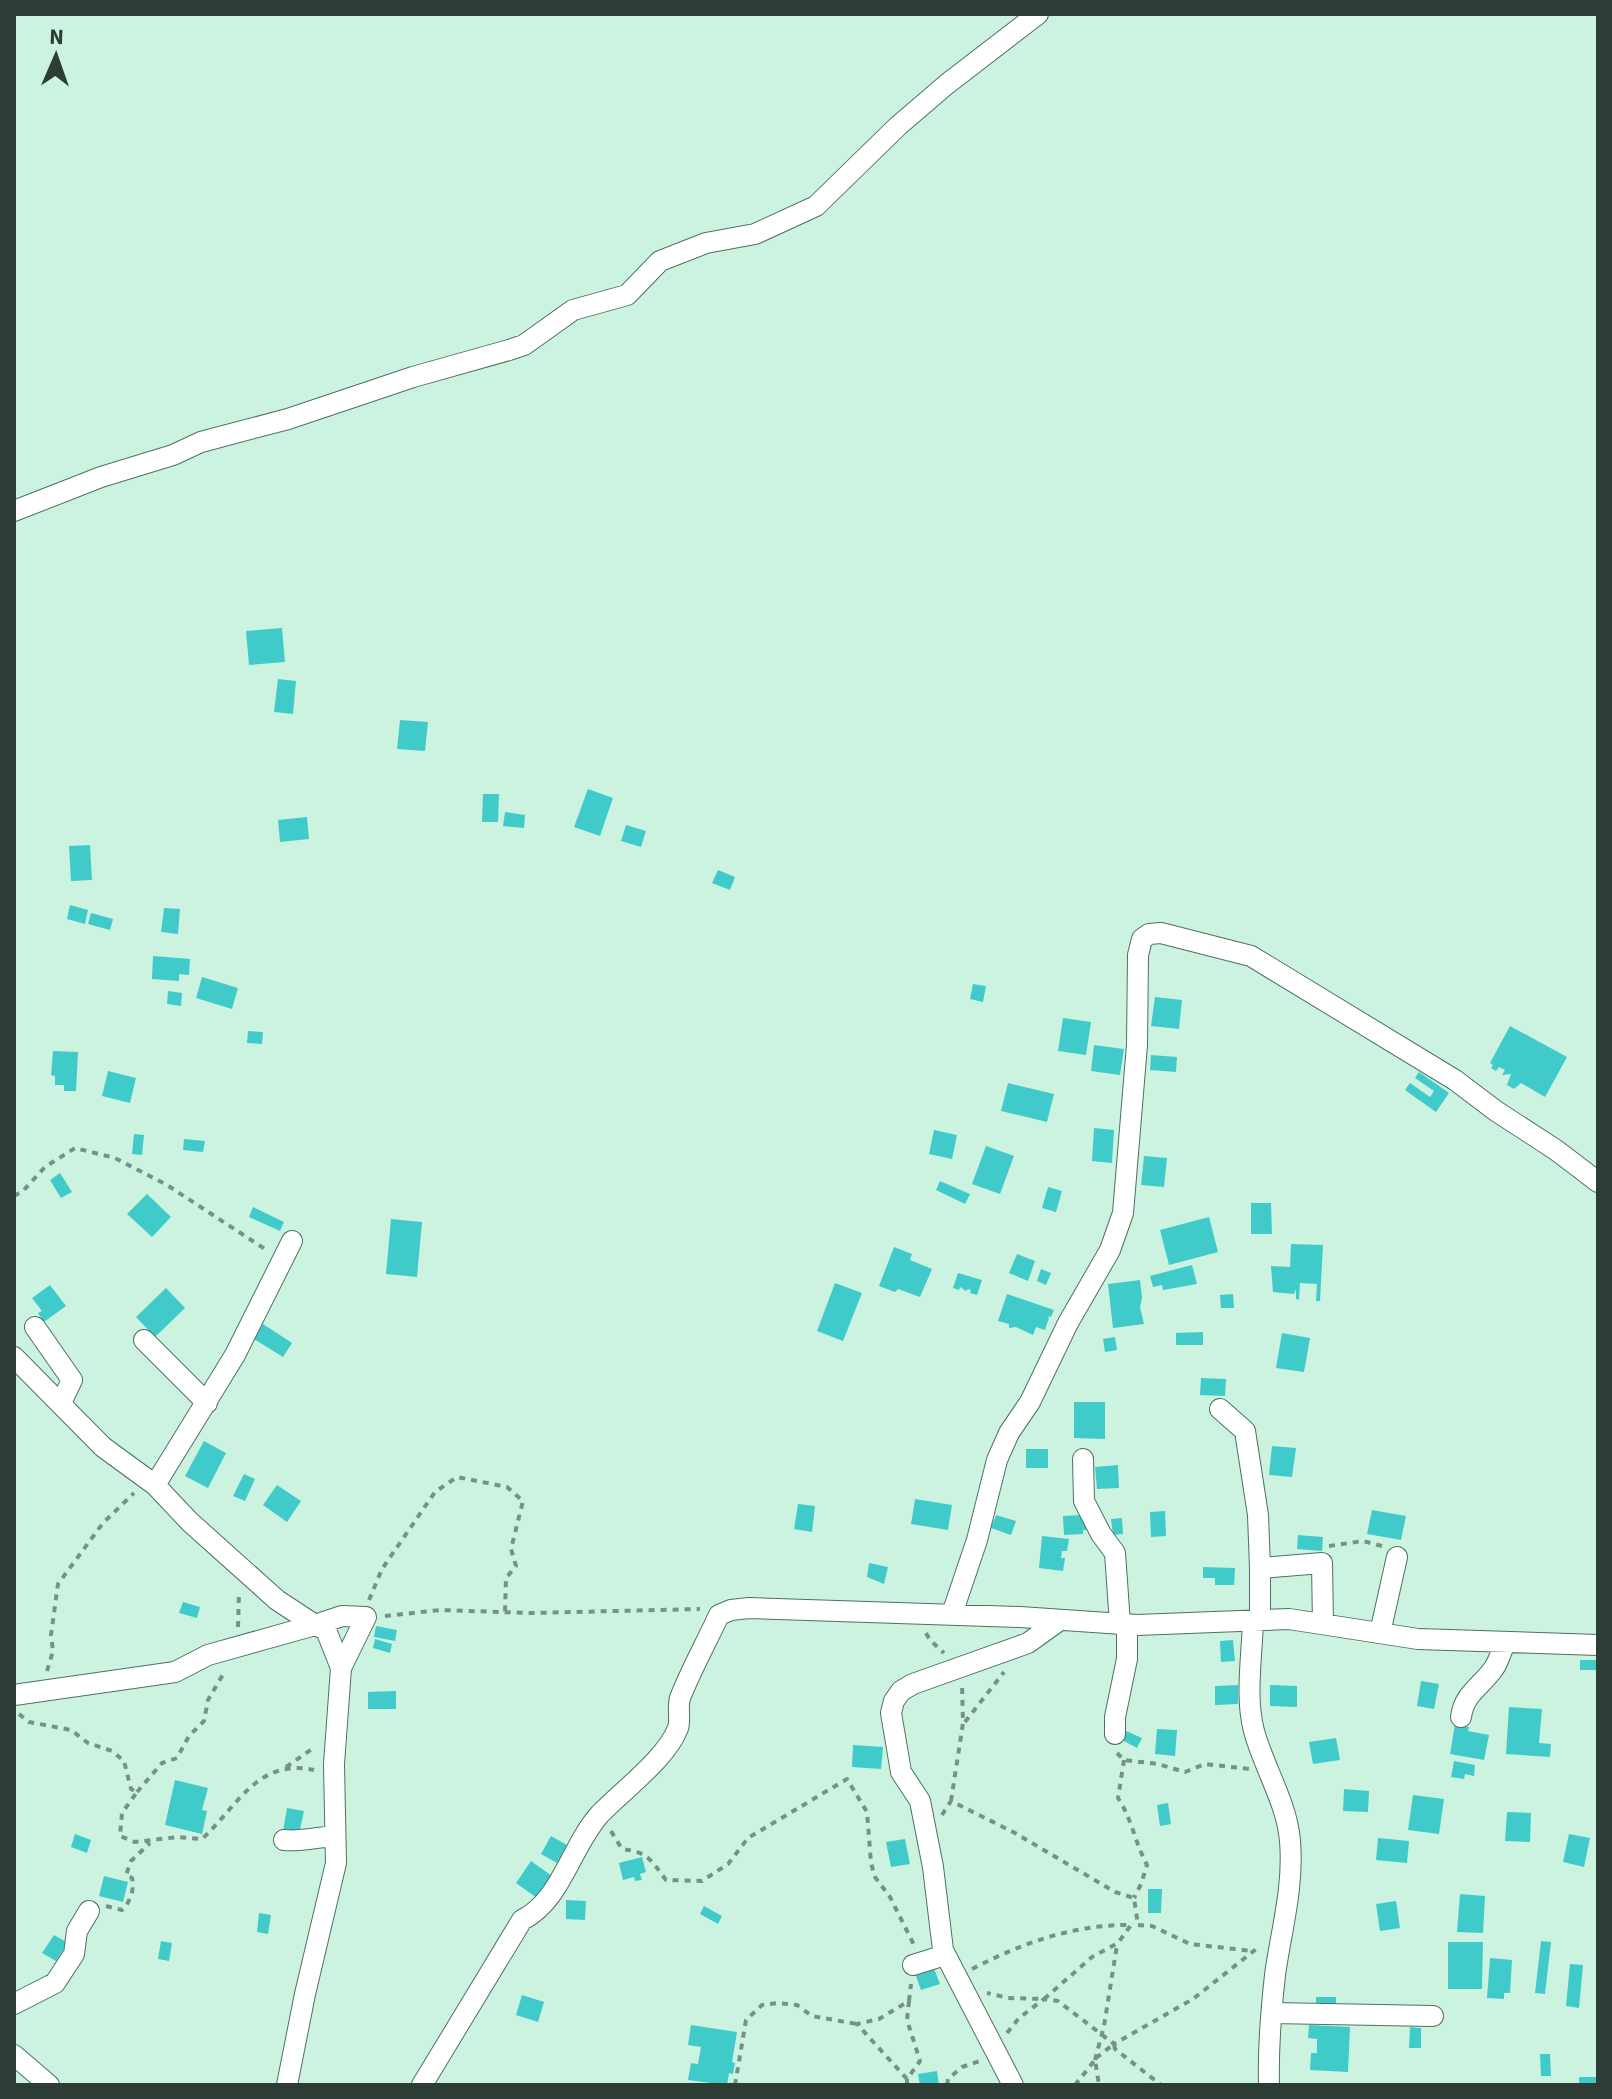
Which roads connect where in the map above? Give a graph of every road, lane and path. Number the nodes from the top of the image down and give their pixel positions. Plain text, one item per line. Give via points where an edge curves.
1 (1038, 14) edge
2 (14, 511) edge
3 (1598, 1182) edge
4 (14, 1196) edge
5 (292, 1241) dead end
6 (283, 1261) junction
7 (35, 1327) dead end
8 (144, 1340) dead end
9 (14, 1357) edge
10 (61, 1403) junction
11 (207, 1403) junction
12 (1220, 1409) dead end
13 (1083, 1459) dead end
14 (155, 1485) junction
15 (1397, 1557) joint
16 (1322, 1563) junction
17 (241, 1566) junction
18 (1260, 1568) junction
19 (731, 1610) junction
20 (505, 1612) junction
21 (909, 1613) junction
22 (952, 1614) junction
23 (366, 1617) junction
24 (1060, 1620) junction
25 (1256, 1621) junction
26 (1124, 1624) junction
27 (1323, 1624) junction
28 (315, 1625) junction
29 (1380, 1633) junction
30 (1505, 1644) junction
31 (1598, 1645) edge
32 (232, 1648) junction
33 (961, 1667) junction
34 (341, 1668) junction
35 (1004, 1672) dead end
36 (36, 1692) junction
37 (14, 1695) edge
38 (14, 1710) edge
39 (1461, 1717) dead end
40 (963, 1723) junction
41 (336, 1731) junction
42 (1115, 1734) joint
43 (1124, 1760) junction
44 (285, 1769) junction
45 (1268, 1771) junction
46 (334, 1780) junction
47 (137, 1792) junction
48 (951, 1801) junction
49 (600, 1815) junction
50 (335, 1836) junction
51 (284, 1840) dead end
52 (152, 1841) junction
53 (928, 1842) junction
54 (1134, 1898) junction
55 (89, 1911) joint
56 (1285, 1923) junction
57 (1131, 1925) junction
58 (1138, 1925) junction
59 (1118, 1943) junction
60 (1255, 1951) junction
61 (945, 1955) junction
62 (1278, 1959) junction
63 (913, 1965) junction
64 (960, 1984) junction
65 (1044, 1999) junction
66 (909, 2001) junction
67 (14, 2004) edge
68 (1272, 2013) junction
69 (1433, 2016) dead end
70 (857, 2024) junction
71 (1102, 2036) junction
72 (1114, 2044) junction
73 (994, 2047) junction
74 (14, 2055) edge
75 (1095, 2060) junction
76 (907, 2082) edge
77 (49, 2085) edge
78 (287, 2085) edge
79 (422, 2085) edge
80 (735, 2085) edge
81 (947, 2085) edge
82 (1013, 2085) edge
83 (1075, 2085) edge
84 (1099, 2085) edge
85 (1161, 2085) edge
86 (1269, 2085) edge

1 - 2 street via 898,126 816,206 784,223 660,261 627,295 573,310 524,345 201,442
3 - 22 street via 1455,1080 1251,956 1149,934 1138,955 1137,1045 1123,1213 1110,1250 997,1460
4 - 6 path via 75,1148 115,1158 167,1185
5 - 6 street
6 - 11 street
7 - 10 street via 72,1380
8 - 11 street
9 - 10 street
10 - 14 street via 103,1447
11 - 14 street
12 - 18 street via 1245,1431
13 - 26 street via 1084,1501 1115,1553
14 - 17 street
14 - 36 path via 131,1494 58,1584 53,1651 46,1680
15 - 16 path via 1379,1544 1363,1541 1329,1545
15 - 29 street
16 - 18 street
16 - 27 street
17 - 28 street via 277,1600
17 - 32 path
18 - 25 street
19 - 20 path
19 - 21 street
19 - 49 street via 719,1615 679,1701 679,1728 657,1760
20 - 23 path via 440,1610
20 - 23 path via 506,1578 516,1566 511,1549 523,1501 507,1487 457,1477 435,1492 382,1569
21 - 22 street
21 - 33 path
22 - 24 street
23 - 28 street via 342,1616
23 - 34 street
24 - 26 street
24 - 33 street via 1028,1643
25 - 26 street
25 - 27 street
25 - 45 street via 1250,1710
26 - 42 street via 1127,1659
27 - 29 street
28 - 32 street
28 - 34 street via 326,1630
29 - 30 street
30 - 31 street
30 - 39 street via 1494,1669 1462,1706
32 - 36 street via 175,1672
32 - 47 path via 204,1721 177,1758 162,1763
33 - 40 path
33 - 53 street via 901,1691 891,1713 901,1772 920,1801
34 - 41 street
35 - 40 path
36 - 37 street
38 - 47 path via 29,1722 71,1730 112,1751 124,1761 131,1789
40 - 48 path
41 - 44 path
41 - 46 street
42 - 43 path via 1114,1750
43 - 45 path via 1185,1772 1205,1764
43 - 54 path via 1118,1798 1147,1865
44 - 46 path via 310,1769
44 - 52 path via 255,1782 202,1839
45 - 56 street via 1290,1840
46 - 50 street
47 - 52 path via 122,1813 120,1836
48 - 53 path
48 - 54 path
49 - 63 path via 622,1849 649,1856 666,1880 702,1881 728,1864 748,1838 847,1779 867,1812 875,1877 915,1945
49 - 79 street via 537,1913 522,1920
50 - 51 street
50 - 78 street via 330,1898
52 - 55 path via 131,1861 126,1875 134,1885 127,1906 122,1910 96,1903
53 - 61 street
54 - 58 path
55 - 67 street via 77,1931 74,1954 55,1983
56 - 60 path
56 - 62 street
57 - 58 path
57 - 59 path
57 - 64 path via 1048,1936 1002,1953
58 - 60 path via 1190,1944
59 - 65 path via 1092,1957
59 - 71 path
60 - 62 path
60 - 72 path via 1193,1999
61 - 63 street
61 - 64 street
62 - 68 street
63 - 66 path
64 - 65 path via 1008,1998
64 - 73 street
65 - 71 path via 1058,2001
65 - 73 path
66 - 70 path via 879,2019
66 - 76 path via 907,2020 920,2061
68 - 69 street
68 - 86 street
70 - 76 path
70 - 80 path via 812,2016 797,2005 762,2005 746,2020
71 - 72 path
71 - 75 path
72 - 75 path
72 - 85 path
73 - 81 path via 991,2057 962,2067
73 - 82 street
74 - 77 street
75 - 83 path
75 - 84 path

